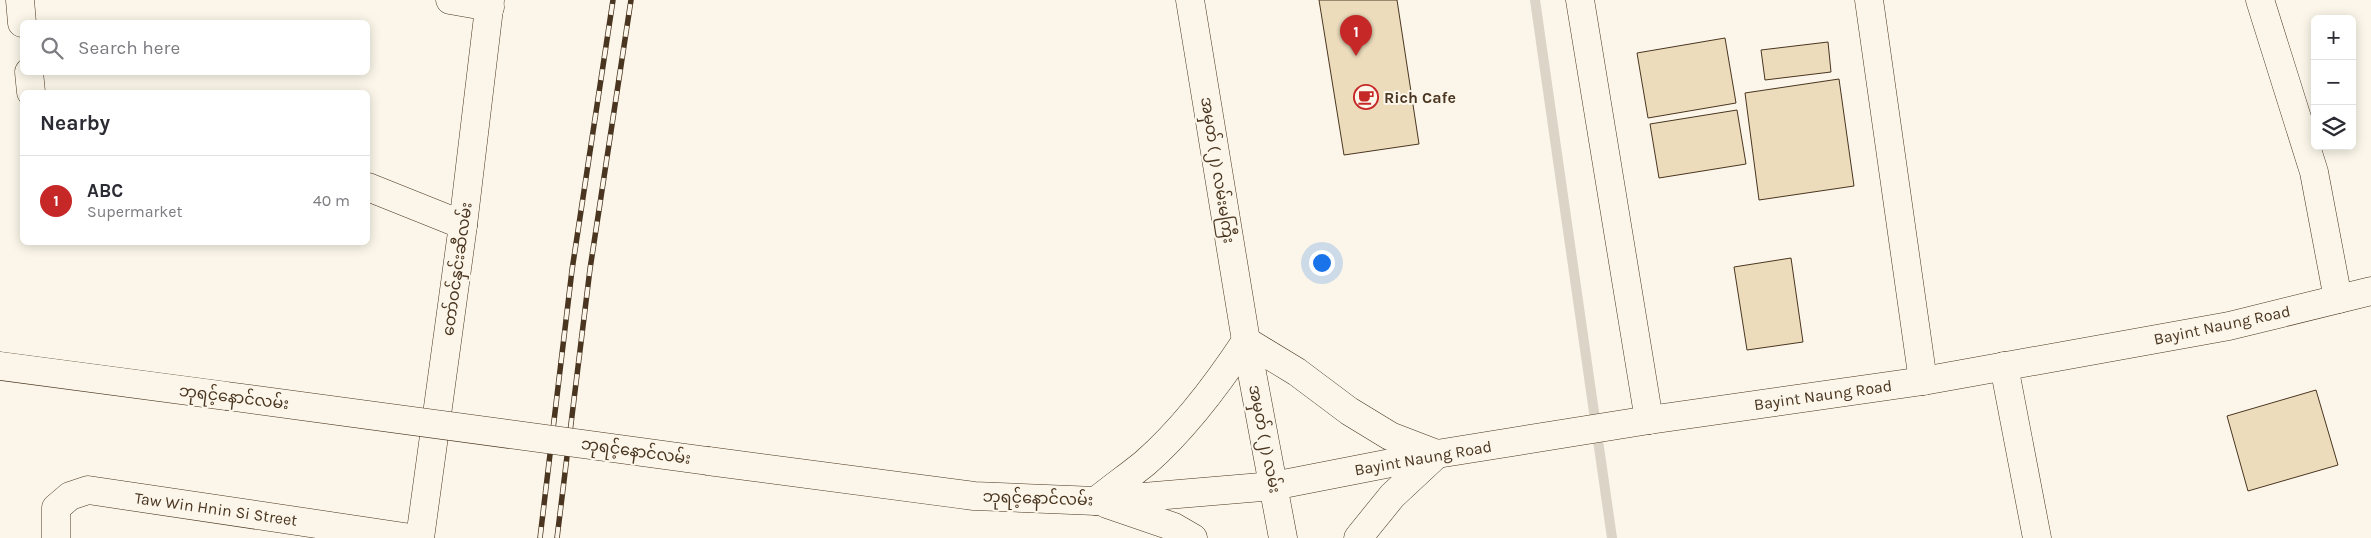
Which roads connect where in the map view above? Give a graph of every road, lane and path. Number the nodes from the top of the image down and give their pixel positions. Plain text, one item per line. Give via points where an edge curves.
1 (20, 0) edge
2 (450, 0) edge
3 (1190, 0) edge
4 (1580, 0) edge
5 (1869, 0) edge
6 (2260, 0) edge
7 (490, 3) edge
8 (22, 20) edge
9 (29, 75) edge
10 (31, 90) edge
11 (370, 188) edge
12 (463, 225) junction
13 (2371, 291) edge
14 (2338, 299) junction
15 (1246, 341) junction
16 (0, 366) edge
17 (2004, 366) junction
18 (1923, 381) junction
19 (1649, 420) junction
20 (1437, 454) junction
21 (1273, 486) junction
22 (1096, 501) junction
23 (56, 538) edge
24 (411, 538) edge
25 (420, 538) edge
26 (1193, 538) edge
27 (1283, 538) edge
28 (1358, 538) edge
29 (2037, 538) edge

1 - 8 main road
2 - 7 main road
3 - 15 main road, အမှတ် (၂) လမ်းမကြီး
4 - 19 main road
5 - 18 main road
6 - 14 main road via 2314,172
7 - 12 main road, တော်ဝင်နှင်းဆီလမ်း
9 - 10 main road
11 - 12 main road
12 - 25 main road, တော်ဝင်နှင်းဆီလမ်း
13 - 14 main road, Bayint Naung Road
14 - 17 main road, Bayint Naung Road via 2229,326
15 - 20 main road via 1390,436
15 - 21 main road, အမှတ် (၂) လမ်း
15 - 22 main road via 1187,421 1146,462
16 - 22 main road, ဘုရင့်နောင်လမ်း, bridge via 974,496
17 - 18 main road, Bayint Naung Road
17 - 29 main road
18 - 19 main road, Bayint Naung Road
19 - 20 main road, Bayint Naung Road
20 - 21 main road, Bayint Naung Road
20 - 28 main road via 1392,496
21 - 22 main road, ဘုရင့်နောင်လမ်း
21 - 27 main road, အမှတ် (၂) လမ်း
22 - 26 main road via 1174,527
23 - 24 main road, Taw Win Hnin Si Street via 56,508 70,496 88,490

